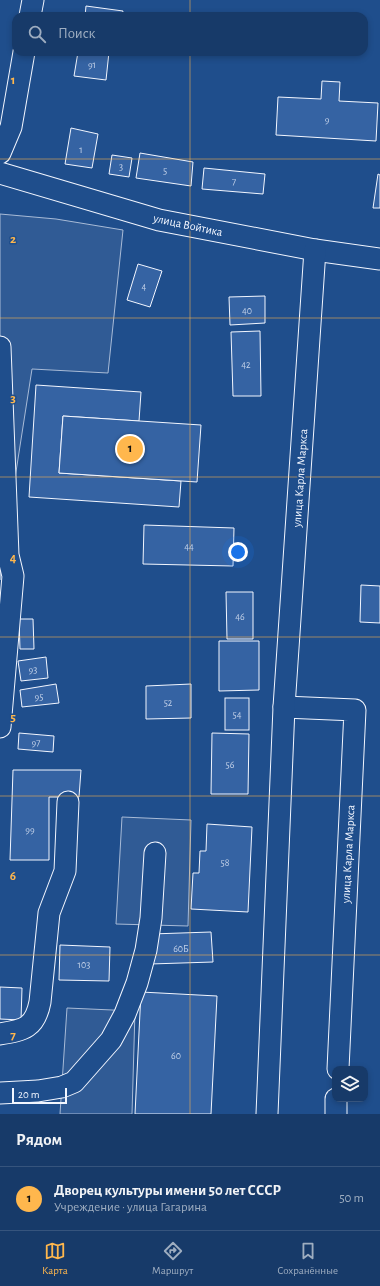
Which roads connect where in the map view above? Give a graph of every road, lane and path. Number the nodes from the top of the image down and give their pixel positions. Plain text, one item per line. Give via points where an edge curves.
1 (33, 0) edge
2 (31, 12) edge
3 (23, 56) edge
4 (0, 153) edge
5 (0, 172) edge
6 (315, 250) junction
7 (380, 258) edge
8 (0, 347) edge
9 (284, 707) junction
10 (0, 728) edge
11 (68, 802) dead end
12 (155, 853) dead end
13 (0, 1034) edge
14 (338, 1066) edge
15 (0, 1092) edge
16 (336, 1102) edge
17 (267, 1114) edge
18 (336, 1114) edge

1 - 2 street
3 - 4 street via 11,127
5 - 6 street, улица Войтика via 159,220
6 - 7 street, улица Войтика
6 - 9 street, улица Карла Маркса
8 - 10 street via 8,555 13,576
9 - 14 street, улица Карла Маркса via 355,710
9 - 17 street, улица Карла Маркса
11 - 13 street via 65,871 49,913 38,1014 31,1024 19,1031
12 - 15 street via 146,950 137,984 111,1040 74,1082 38,1091
16 - 18 street

